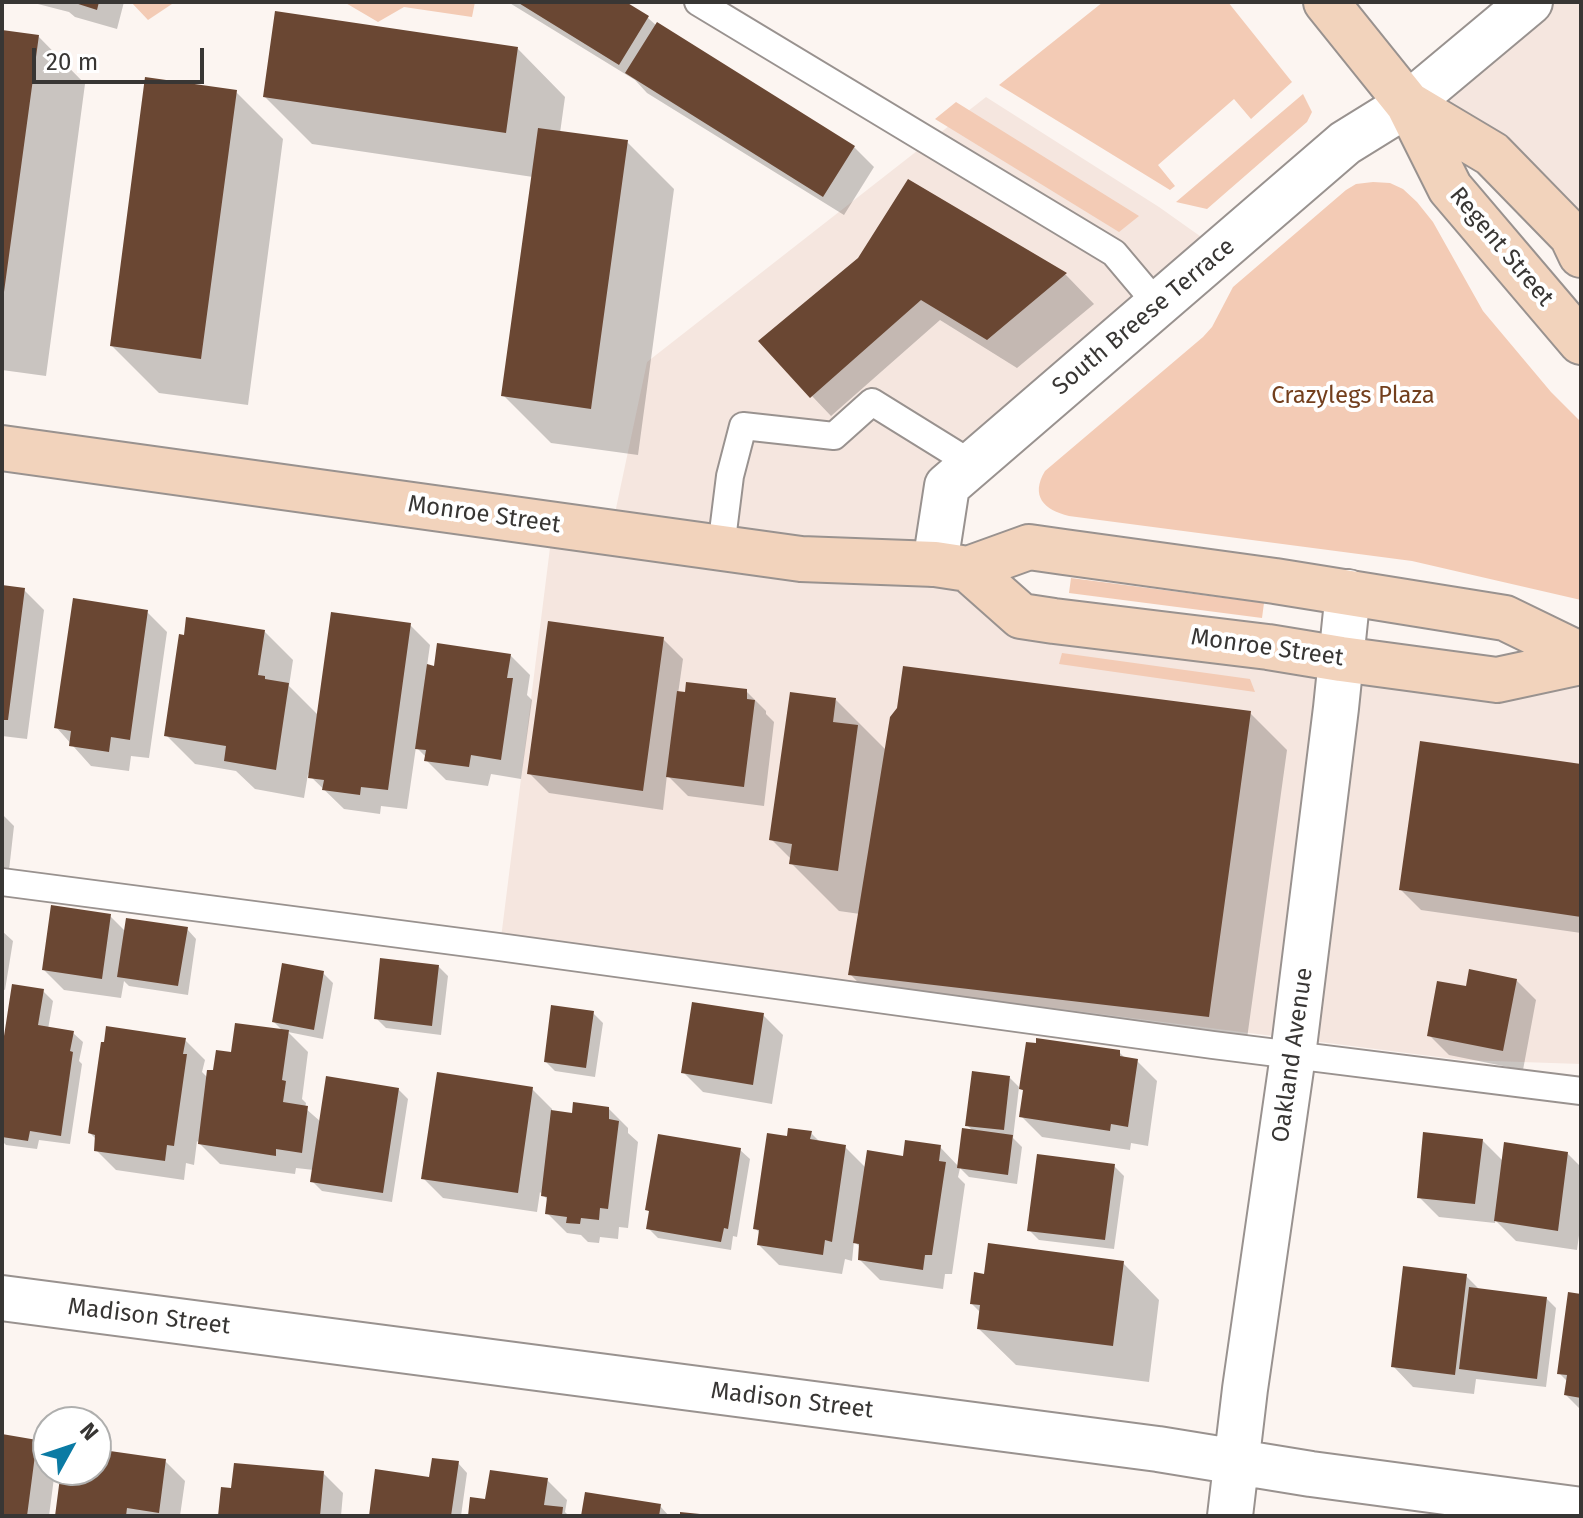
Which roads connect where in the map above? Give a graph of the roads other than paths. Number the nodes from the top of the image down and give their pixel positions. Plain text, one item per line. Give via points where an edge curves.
1 (698, 2) edge
2 (1326, 2) edge
3 (1530, 2) edge
4 (1408, 104) junction
5 (1578, 244) edge
6 (1157, 304) junction
7 (1579, 337) edge
8 (2, 448) edge
9 (972, 464) junction
10 (721, 548) junction
11 (951, 567) junction
12 (1348, 592) junction
13 (1581, 655) edge
14 (1341, 659) junction
15 (1581, 662) edge
16 (2, 882) edge
17 (1293, 1055) junction
18 (1581, 1091) edge
19 (2, 1298) edge
20 (1237, 1463) junction
21 (1581, 1510) edge
22 (1230, 1516) edge

1 - 6 lane via 1114,253
2 - 4 main road, Regent Street
3 - 4 street, South Breese Terrace
4 - 5 main road, Regent Street via 1492,154
4 - 6 street, South Breese Terrace via 1345,143
4 - 7 main road, Regent Street via 1450,188
6 - 9 street, South Breese Terrace
8 - 10 main road, Monroe Street
9 - 10 lane via 872,402 834,436 743,426
9 - 11 street, South Breese Terrace via 947,486
10 - 11 main road, Monroe Street via 801,559
11 - 12 main road, Monroe Street via 1029,547
11 - 14 main road, Monroe Street via 1021,616
12 - 13 main road, Monroe Street via 1505,618
12 - 14 street, Oakland Avenue
14 - 15 main road, Monroe Street via 1497,680
14 - 17 street, Oakland Avenue
16 - 17 lane
17 - 18 lane
17 - 20 street, Oakland Avenue
19 - 20 street, Madison Street
20 - 21 street, Madison Street
20 - 22 street, Oakland Avenue

